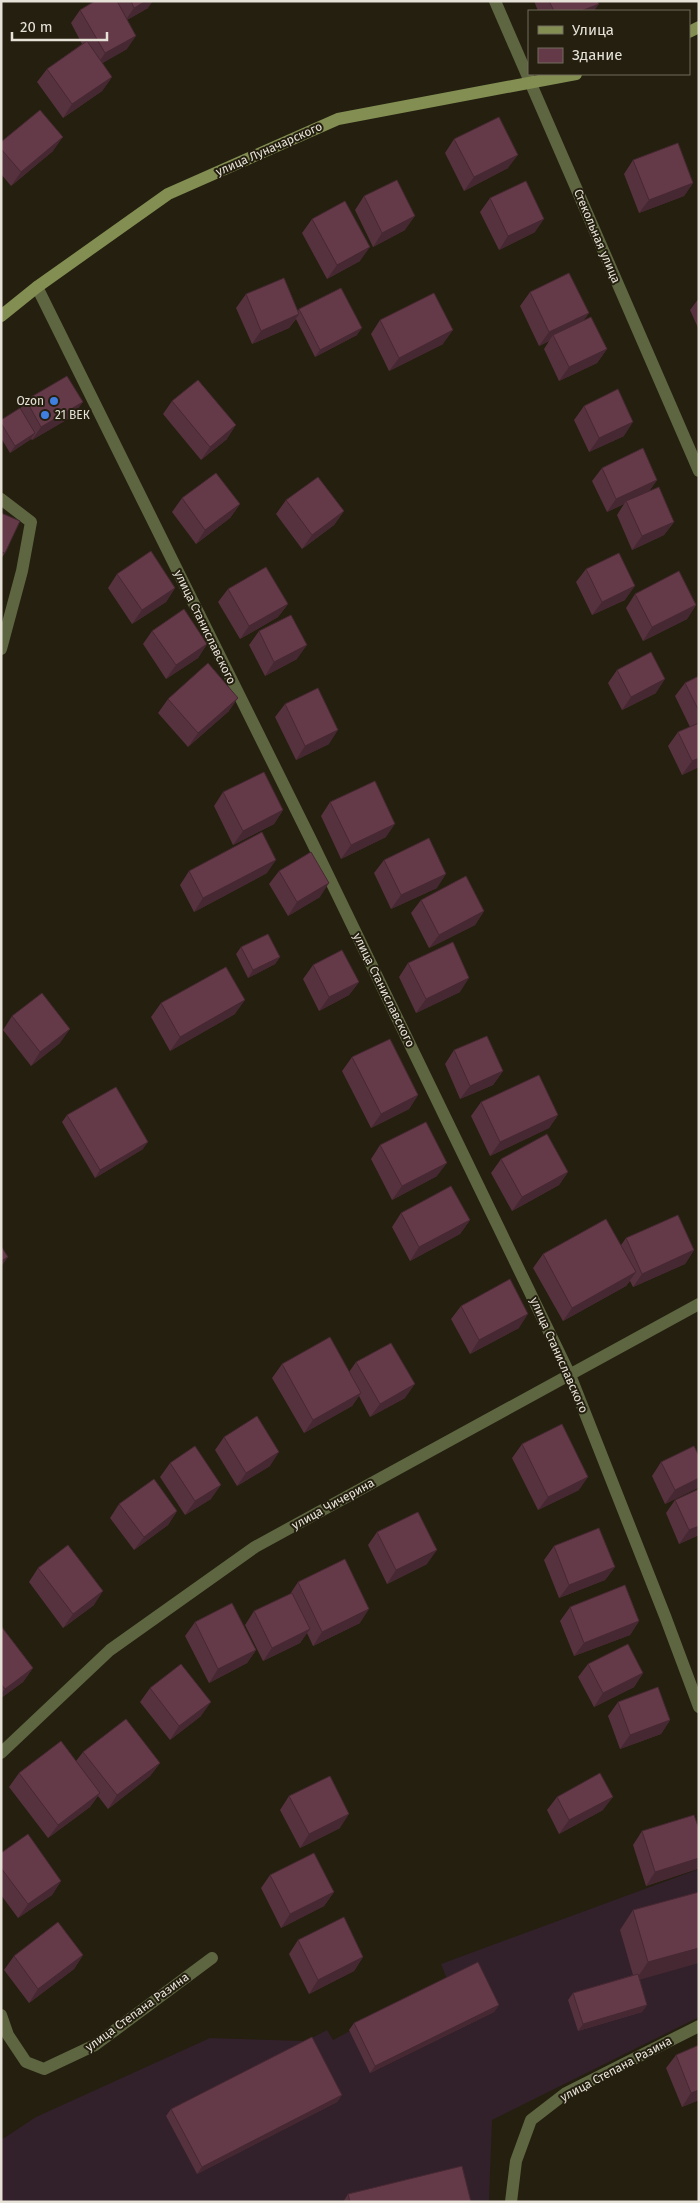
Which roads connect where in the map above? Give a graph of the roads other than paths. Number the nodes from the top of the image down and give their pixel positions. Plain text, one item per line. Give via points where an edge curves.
1 (495, 1) edge
2 (571, 75) edge
3 (530, 84) junction
4 (37, 287) junction
5 (1, 316) edge
6 (699, 471) edge
7 (1, 499) edge
8 (1, 649) edge
9 (699, 1304) edge
10 (570, 1375) junction
11 (699, 1707) edge
12 (1, 1753) edge
13 (212, 1958) dead end
14 (1, 2015) edge
15 (699, 2026) edge
16 (511, 2202) edge

1 - 3 street, Стекольная улица
2 - 3 main road, улица Луначарского
3 - 4 main road, улица Луначарского via 338,119 168,194
3 - 6 street, Стекольная улица
4 - 5 main road, улица Луначарского
4 - 10 street, улица Станиславского
7 - 8 street via 32,522
9 - 10 street, улица Чичерина
10 - 11 street, улица Станиславского
10 - 12 street, улица Чичерина via 255,1547 110,1650
13 - 14 street, улица Степана Разина via 95,2045 44,2069 26,2062 8,2035
15 - 16 street, улица Степана Разина via 566,2093 531,2120 516,2161

